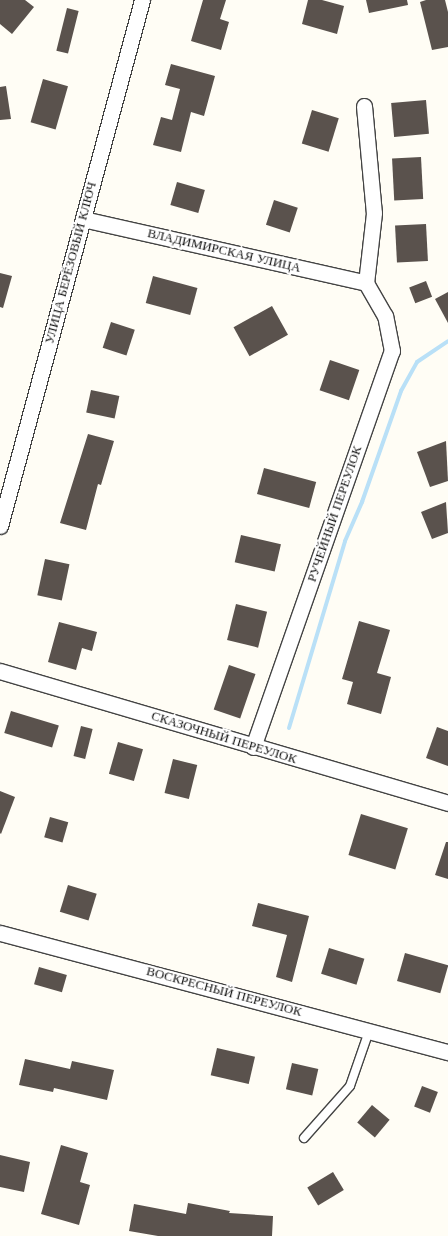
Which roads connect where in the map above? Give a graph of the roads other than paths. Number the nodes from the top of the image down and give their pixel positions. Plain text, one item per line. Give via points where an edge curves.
1 (142, 0) edge
2 (364, 106) dead end
3 (83, 219) junction
4 (366, 283) junction
5 (0, 526) edge
6 (0, 671) edge
7 (253, 747) junction
8 (448, 803) edge
9 (0, 933) edge
10 (369, 1031) junction
11 (448, 1052) edge
12 (304, 1138) dead end

1 - 3 street, УЛИЦА БЕРЁЗОВЫЙ КЛЮЧ
2 - 4 street via 374,213
3 - 4 street, ВЛАДИМИРСКАЯ УЛИЦА
3 - 5 street, УЛИЦА БЕРЁЗОВЫЙ КЛЮЧ
4 - 7 street, РУЧЕЙНЫЙ ПЕРЕУЛОК via 385,316 392,351
6 - 7 street, СКАЗОЧНЫЙ ПЕРЕУЛОК
7 - 8 street, СКАЗОЧНЫЙ ПЕРЕУЛОК
9 - 10 street, ВОСКРЕСНЫЙ ПЕРЕУЛОК
10 - 11 street, ВОСКРЕСНЫЙ ПЕРЕУЛОК
10 - 12 lane via 350,1086

